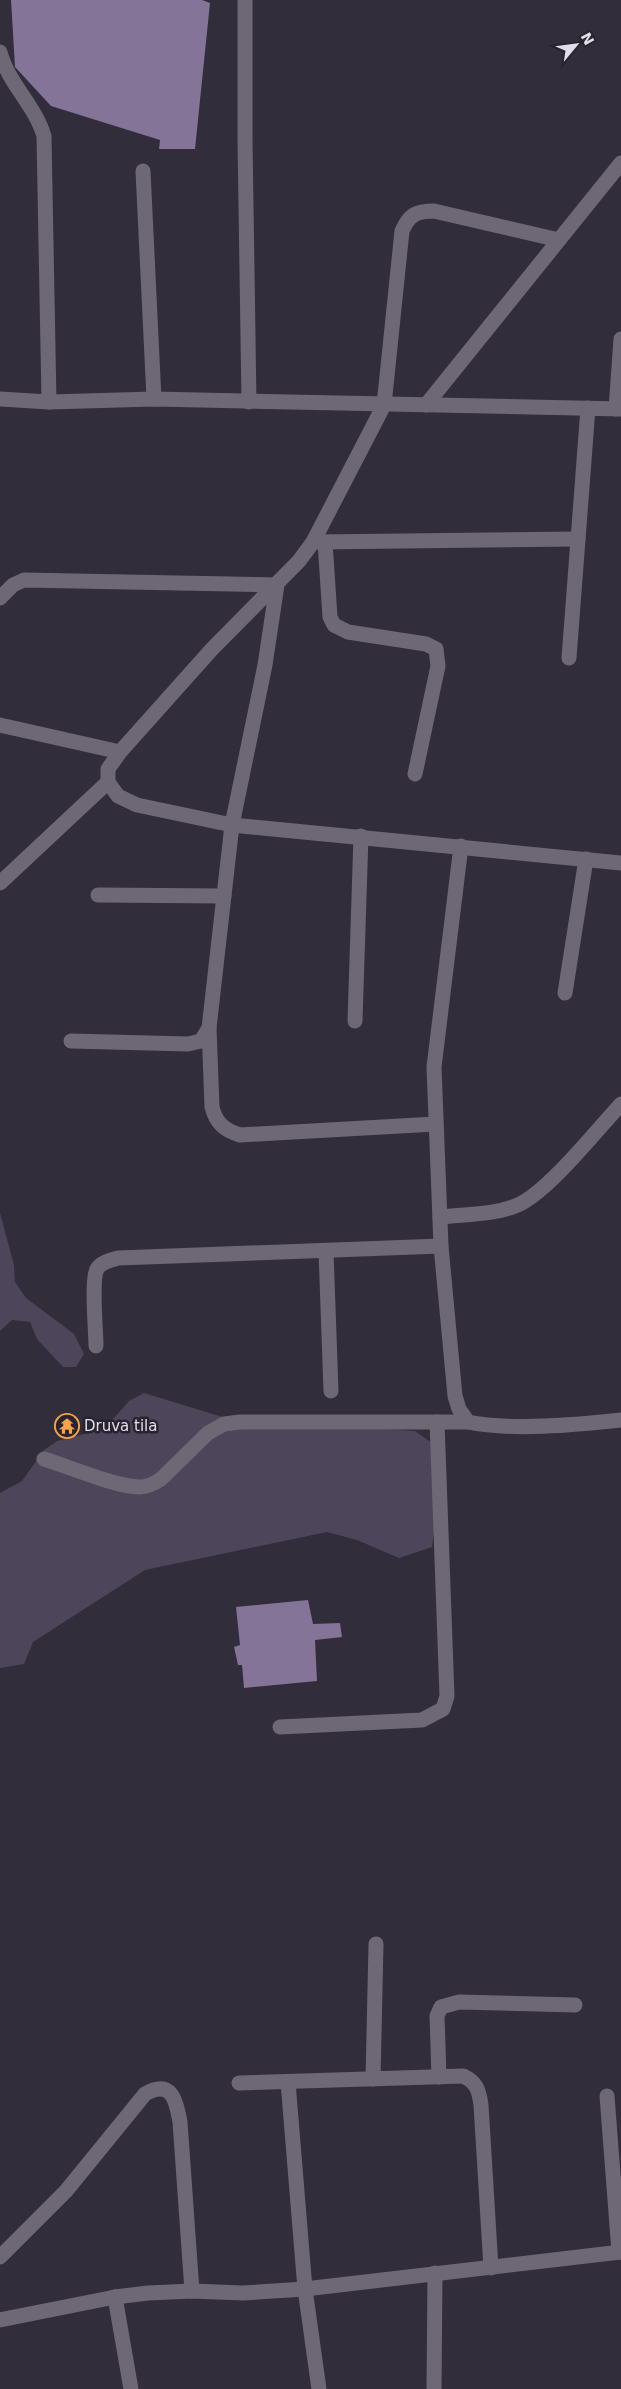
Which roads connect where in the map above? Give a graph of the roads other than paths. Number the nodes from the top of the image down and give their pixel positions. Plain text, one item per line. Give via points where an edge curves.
1 (245, 0) edge
2 (0, 52) edge
3 (621, 163) edge
4 (143, 171) dead end
5 (558, 240) junction
6 (621, 339) edge
7 (0, 399) edge
8 (154, 399) junction
9 (49, 402) junction
10 (249, 402) junction
11 (384, 405) junction
12 (426, 406) junction
13 (588, 408) junction
14 (619, 409) edge
15 (578, 539) junction
16 (319, 542) junction
17 (277, 585) junction
18 (0, 598) edge
19 (569, 658) dead end
20 (0, 725) edge
21 (120, 752) junction
22 (415, 774) dead end
23 (108, 782) junction
24 (232, 824) junction
25 (362, 836) junction
26 (461, 846) junction
27 (586, 859) junction
28 (621, 863) edge
29 (0, 882) edge
30 (98, 895) dead end
31 (224, 896) junction
32 (565, 993) dead end
33 (355, 1021) dead end
34 (209, 1028) junction
35 (71, 1041) dead end
36 (621, 1104) edge
37 (435, 1124) junction
38 (440, 1217) junction
39 (441, 1246) junction
40 (326, 1251) junction
41 (96, 1346) dead end
42 (331, 1392) dead end
43 (621, 1420) edge
44 (437, 1422) junction
45 (468, 1422) junction
46 (44, 1459) dead end
47 (280, 1727) dead end
48 (376, 1944) dead end
49 (575, 2005) dead end
50 (439, 2077) junction
51 (372, 2079) junction
52 (288, 2082) junction
53 (239, 2083) dead end
54 (607, 2096) dead end
55 (620, 2252) edge
56 (0, 2257) edge
57 (491, 2268) junction
58 (436, 2273) junction
59 (304, 2289) junction
60 (192, 2291) junction
61 (116, 2297) junction
62 (0, 2320) edge
63 (131, 2389) edge
64 (319, 2389) edge
65 (434, 2389) edge

1 - 10 street
2 - 9 street via 3,65 40,124 44,136
3 - 5 street
4 - 8 street
5 - 11 street via 434,212 419,211 408,217 402,231
5 - 12 street
6 - 14 street
7 - 9 street
8 - 9 street
8 - 10 street
10 - 11 street
11 - 12 street
11 - 16 street
12 - 13 street
13 - 14 street
13 - 15 street
15 - 16 street
15 - 19 street
16 - 17 street
16 - 22 street via 330,617 334,625 348,632 426,644 436,649 438,666
17 - 18 street via 24,580 13,585
17 - 21 street via 223,637
17 - 24 street via 265,665
20 - 21 street
21 - 23 street via 108,769
23 - 24 street via 118,796 137,805
23 - 29 street
24 - 25 street
24 - 31 street
25 - 26 street
25 - 33 street
26 - 27 street
26 - 37 street via 434,1067
27 - 28 street
27 - 32 street
30 - 31 street
31 - 34 street
34 - 35 street via 201,1041 188,1044
34 - 37 street via 212,1107 220,1126 230,1132
36 - 38 street via 557,1173 520,1204 496,1211
37 - 38 street
38 - 39 street
39 - 40 street
39 - 45 street via 455,1396
40 - 41 street via 106,1261 97,1269 95,1281
40 - 42 street
43 - 45 street via 579,1425 484,1425
44 - 45 street
44 - 46 street via 224,1424 208,1433 161,1479 152,1485 138,1487
44 - 47 street via 447,1696 443,1708 422,1720
48 - 51 street
49 - 50 street via 459,2002 441,2006 437,2016
50 - 51 street
50 - 57 street via 463,2076 476,2085 479,2093
51 - 52 street
52 - 53 street
52 - 59 street
54 - 55 street
55 - 57 street
56 - 60 street via 66,2191 145,2094 164,2088 177,2104 180,2122
57 - 58 street
58 - 59 street
58 - 65 street
59 - 60 street via 243,2293
59 - 64 street
60 - 61 street
61 - 62 street
61 - 63 street

